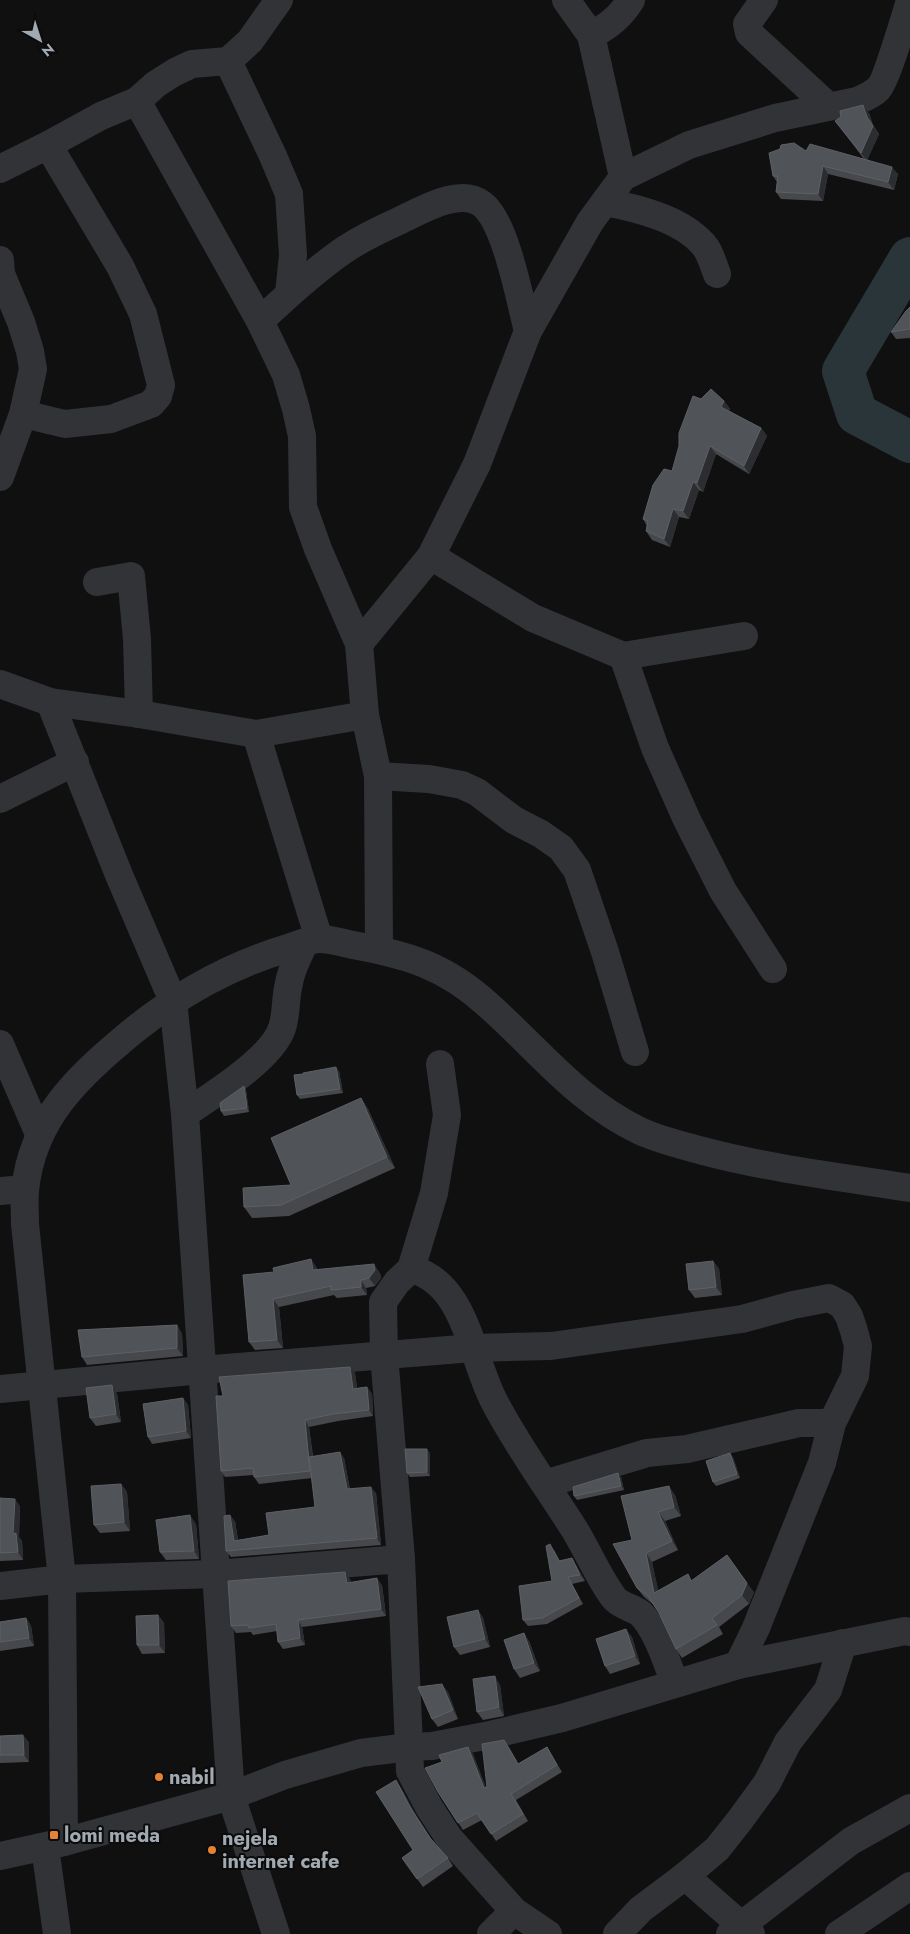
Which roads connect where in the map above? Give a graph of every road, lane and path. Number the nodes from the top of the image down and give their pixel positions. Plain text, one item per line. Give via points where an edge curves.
1 (279, 0) edge
2 (566, 0) edge
3 (631, 0) edge
4 (764, 0) edge
5 (910, 1) edge
6 (591, 36) junction
7 (228, 62) junction
8 (137, 101) junction
9 (828, 106) junction
10 (48, 145) junction
11 (0, 169) edge
12 (623, 177) junction
13 (605, 202) junction
14 (0, 269) edge
15 (718, 274) dead end
16 (289, 294) junction
17 (260, 321) junction
18 (528, 331) junction
19 (23, 414) junction
20 (0, 477) edge
21 (431, 556) junction
22 (97, 582) dead end
23 (744, 636) dead end
24 (359, 644) junction
25 (623, 656) junction
26 (0, 684) edge
27 (50, 702) junction
28 (140, 714) junction
29 (364, 715) junction
30 (256, 734) junction
31 (75, 762) junction
32 (378, 776) junction
33 (0, 799) edge
34 (311, 941) junction
35 (379, 949) junction
36 (772, 969) dead end
37 (173, 1001) junction
38 (0, 1044) edge
39 (636, 1052) dead end
40 (440, 1064) dead end
41 (185, 1114) junction
42 (39, 1134) junction
43 (910, 1188) edge
44 (13, 1190) edge
45 (411, 1269) junction
46 (473, 1348) junction
47 (384, 1354) junction
48 (202, 1370) junction
49 (42, 1385) junction
50 (0, 1389) edge
51 (832, 1423) junction
52 (545, 1484) junction
53 (401, 1559) junction
54 (215, 1574) junction
55 (62, 1579) junction
56 (0, 1586) edge
57 (910, 1632) edge
58 (843, 1643) junction
59 (738, 1664) junction
60 (675, 1683) junction
61 (409, 1747) junction
62 (231, 1796) junction
63 (910, 1808) edge
64 (55, 1845) junction
65 (0, 1856) edge
66 (685, 1876) junction
67 (910, 1886) edge
68 (514, 1911) junction
69 (741, 1931) edge
70 (57, 1934) edge
71 (276, 1934) edge
72 (491, 1934) edge
73 (548, 1934) edge
74 (617, 1934) edge
75 (839, 1934) edge

1 - 7 street via 250,41
2 - 6 street
3 - 6 street via 608,27
4 - 9 street via 748,24 749,33
5 - 9 street via 879,89 857,101
6 - 12 street
7 - 8 street via 192,64 156,84
7 - 16 street via 289,194 293,255
8 - 10 street via 101,116
8 - 17 street
9 - 12 street via 774,118 689,146
10 - 11 street
10 - 19 street via 132,290 143,314 161,385 160,393 151,404 111,419 65,424
12 - 13 street
13 - 15 street via 654,214 684,229 702,243
13 - 18 street via 590,222
14 - 19 street via 30,350 33,369
16 - 17 street
16 - 18 street via 344,250 369,235 427,207 464,198 482,204 495,220 509,258
17 - 24 street via 286,375 296,409 302,436 303,507
18 - 21 street via 477,464
19 - 20 street
21 - 24 street
21 - 25 street via 533,618
22 - 28 street via 131,576
23 - 25 street
24 - 29 street
25 - 36 street via 654,748 687,820 723,891
26 - 27 street
27 - 28 street
27 - 31 street
28 - 30 street
29 - 30 street
29 - 32 street
30 - 34 street
31 - 33 street
31 - 37 street
32 - 35 street
32 - 39 street via 462,785 561,848 577,870
34 - 35 street
34 - 37 street via 240,964
34 - 41 street via 289,980 282,1030 274,1042 227,1085
35 - 43 street via 416,959 458,981 486,1003 577,1091 641,1132 763,1165
37 - 41 street
37 - 42 street via 101,1058 74,1084
38 - 42 street
40 - 45 street via 447,1115 442,1152 434,1193
41 - 48 street
42 - 44 street via 31,1161
44 - 49 street via 25,1224
45 - 46 street via 433,1278 453,1299
45 - 47 street via 383,1302
46 - 47 street
46 - 51 street via 551,1346 742,1320 793,1304 829,1298 842,1305 849,1316 858,1346 855,1376
46 - 52 street via 493,1400
47 - 48 street
47 - 53 street
48 - 49 street
48 - 54 street
49 - 50 street
49 - 55 street
51 - 52 street via 799,1423 687,1449 647,1453
51 - 59 street via 822,1463 756,1628
52 - 60 street via 614,1599 641,1613 653,1631
53 - 54 street
53 - 61 street
54 - 55 street
54 - 62 street
55 - 56 street
55 - 64 street
57 - 58 street via 906,1630
58 - 59 street
58 - 66 street via 828,1690 788,1742 767,1783 717,1848
59 - 60 street
60 - 61 street via 562,1718 432,1746
61 - 62 street via 361,1754 285,1775
61 - 68 street via 410,1771 429,1807 449,1838
62 - 64 street
62 - 71 street
63 - 69 street via 851,1842
64 - 65 street
64 - 70 street
66 - 69 street
66 - 74 street via 641,1909
67 - 75 street
68 - 72 street
68 - 73 street

